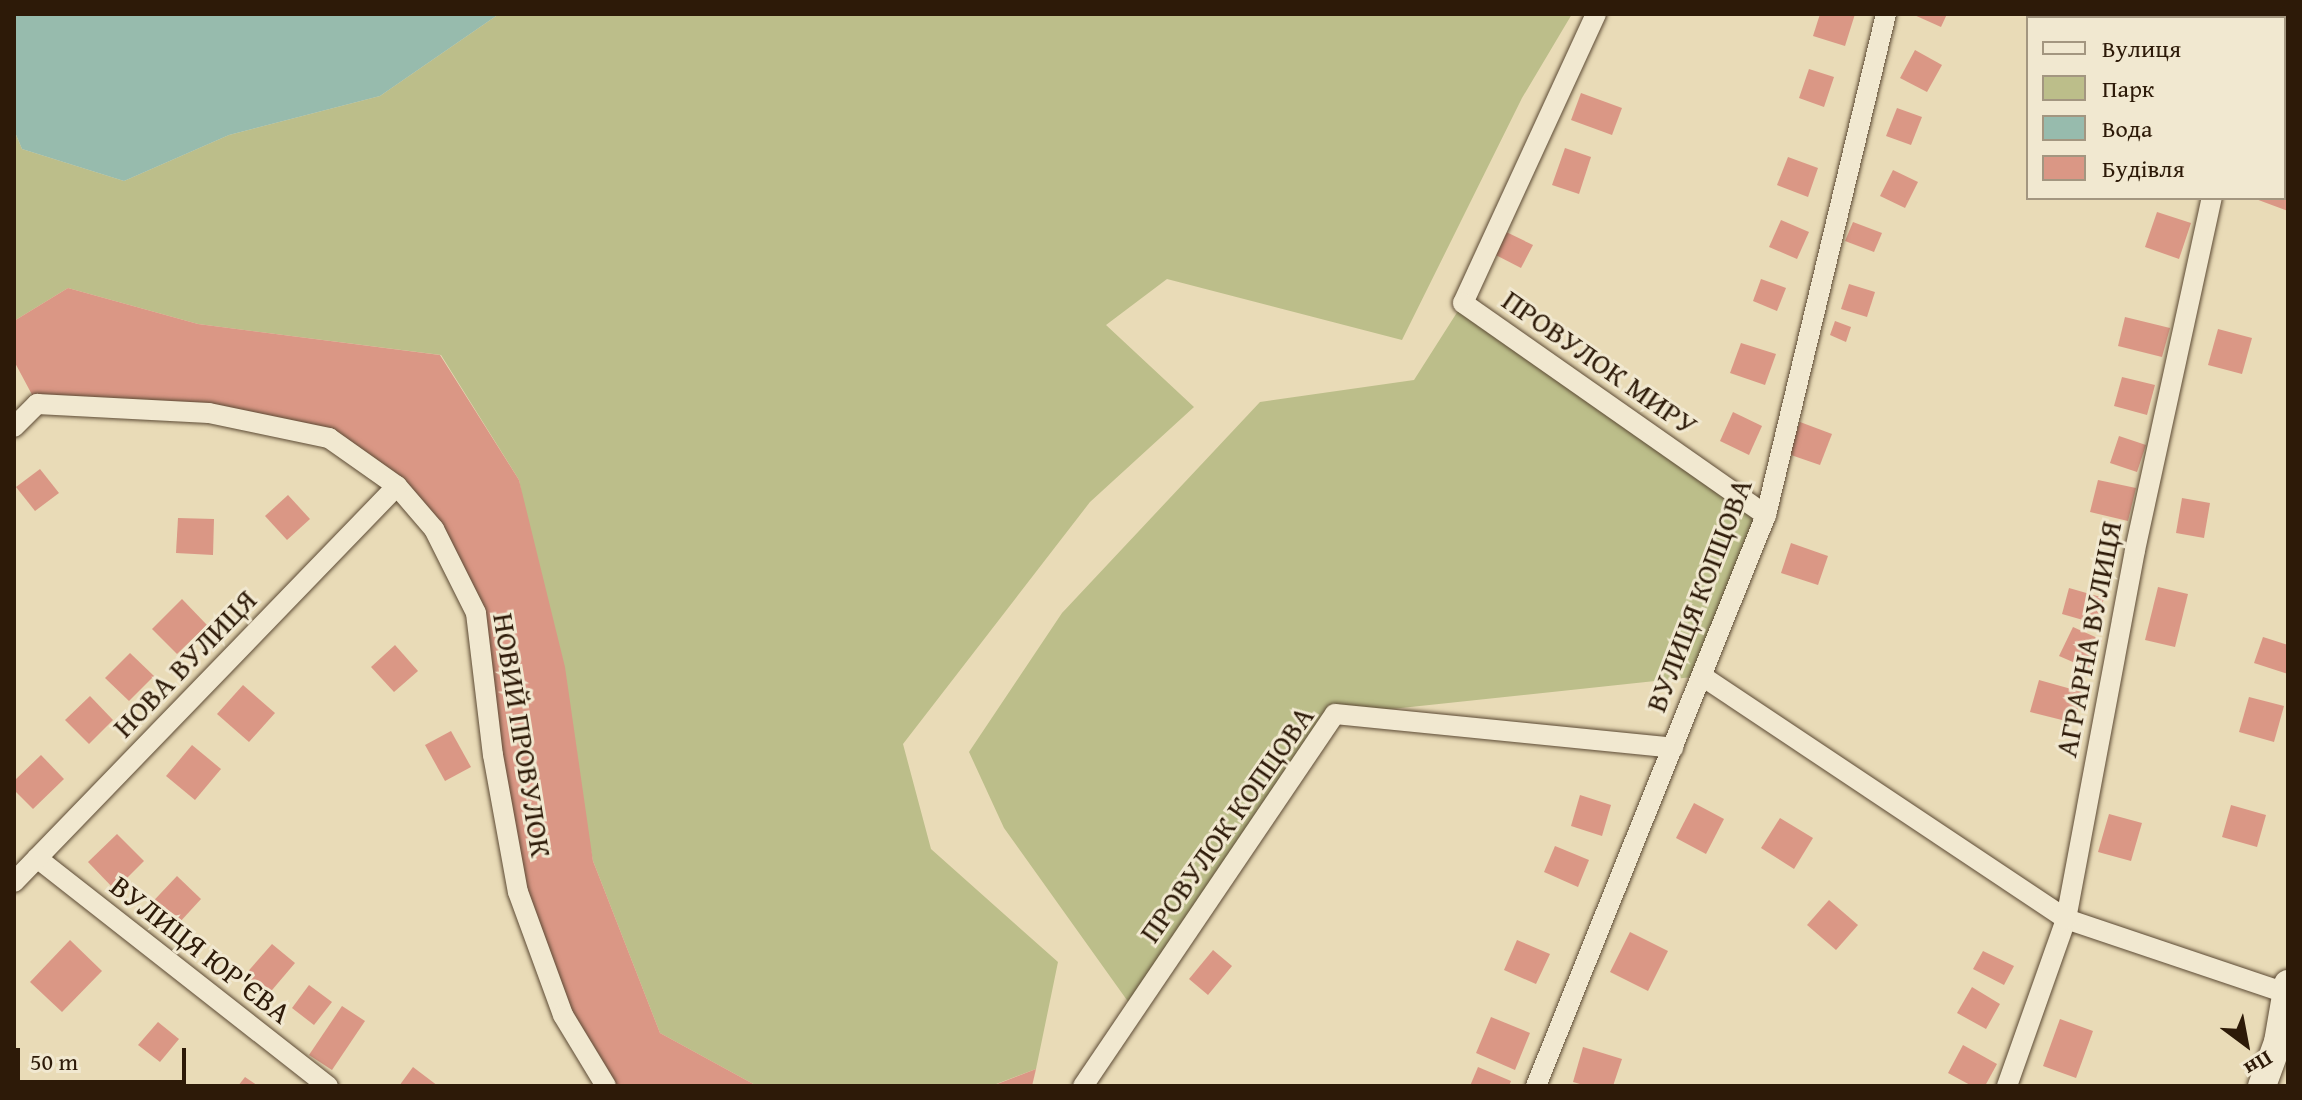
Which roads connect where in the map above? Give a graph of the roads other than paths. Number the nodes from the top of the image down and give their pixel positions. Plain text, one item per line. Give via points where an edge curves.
1 (1596, 14) edge
2 (1886, 14) edge
3 (2212, 200) edge
4 (14, 427) edge
5 (397, 486) junction
6 (1766, 515) junction
7 (1702, 676) junction
8 (1673, 748) junction
9 (37, 858) junction
10 (14, 882) edge
11 (2066, 919) junction
12 (2287, 988) edge
13 (328, 1086) edge
14 (606, 1086) edge
15 (1083, 1086) edge
16 (1536, 1086) edge
17 (2007, 1086) edge
18 (2262, 1086) edge

1 - 6 street, ПРОВУЛОК МИРУ via 1463,303
2 - 6 street, ВУЛИЦЯ КОПЦОВА
3 - 11 street, АГРАРНА ВУЛИЦЯ via 2135,550
4 - 5 street, НОВИЙ ПРОВУЛОК via 37,404 209,413 329,438
5 - 9 street, НОВА ВУЛИЦЯ
5 - 14 street, НОВИЙ ПРОВУЛОК via 434,529 476,613 493,755 518,892 563,1015
6 - 7 street, ВУЛИЦЯ КОПЦОВА
7 - 8 street, ВУЛИЦЯ КОПЦОВА
7 - 11 street
8 - 15 street, ПРОВУЛОК КОПЦОВА via 1335,714
8 - 16 street, ВУЛИЦЯ КОПЦОВА
9 - 10 street, НОВА ВУЛИЦЯ
9 - 13 street, ВУЛИЦЯ ЮР'ЄВА
11 - 12 street
11 - 17 street, АГРАРНА ВУЛИЦЯ
12 - 18 main road via 2278,1042

